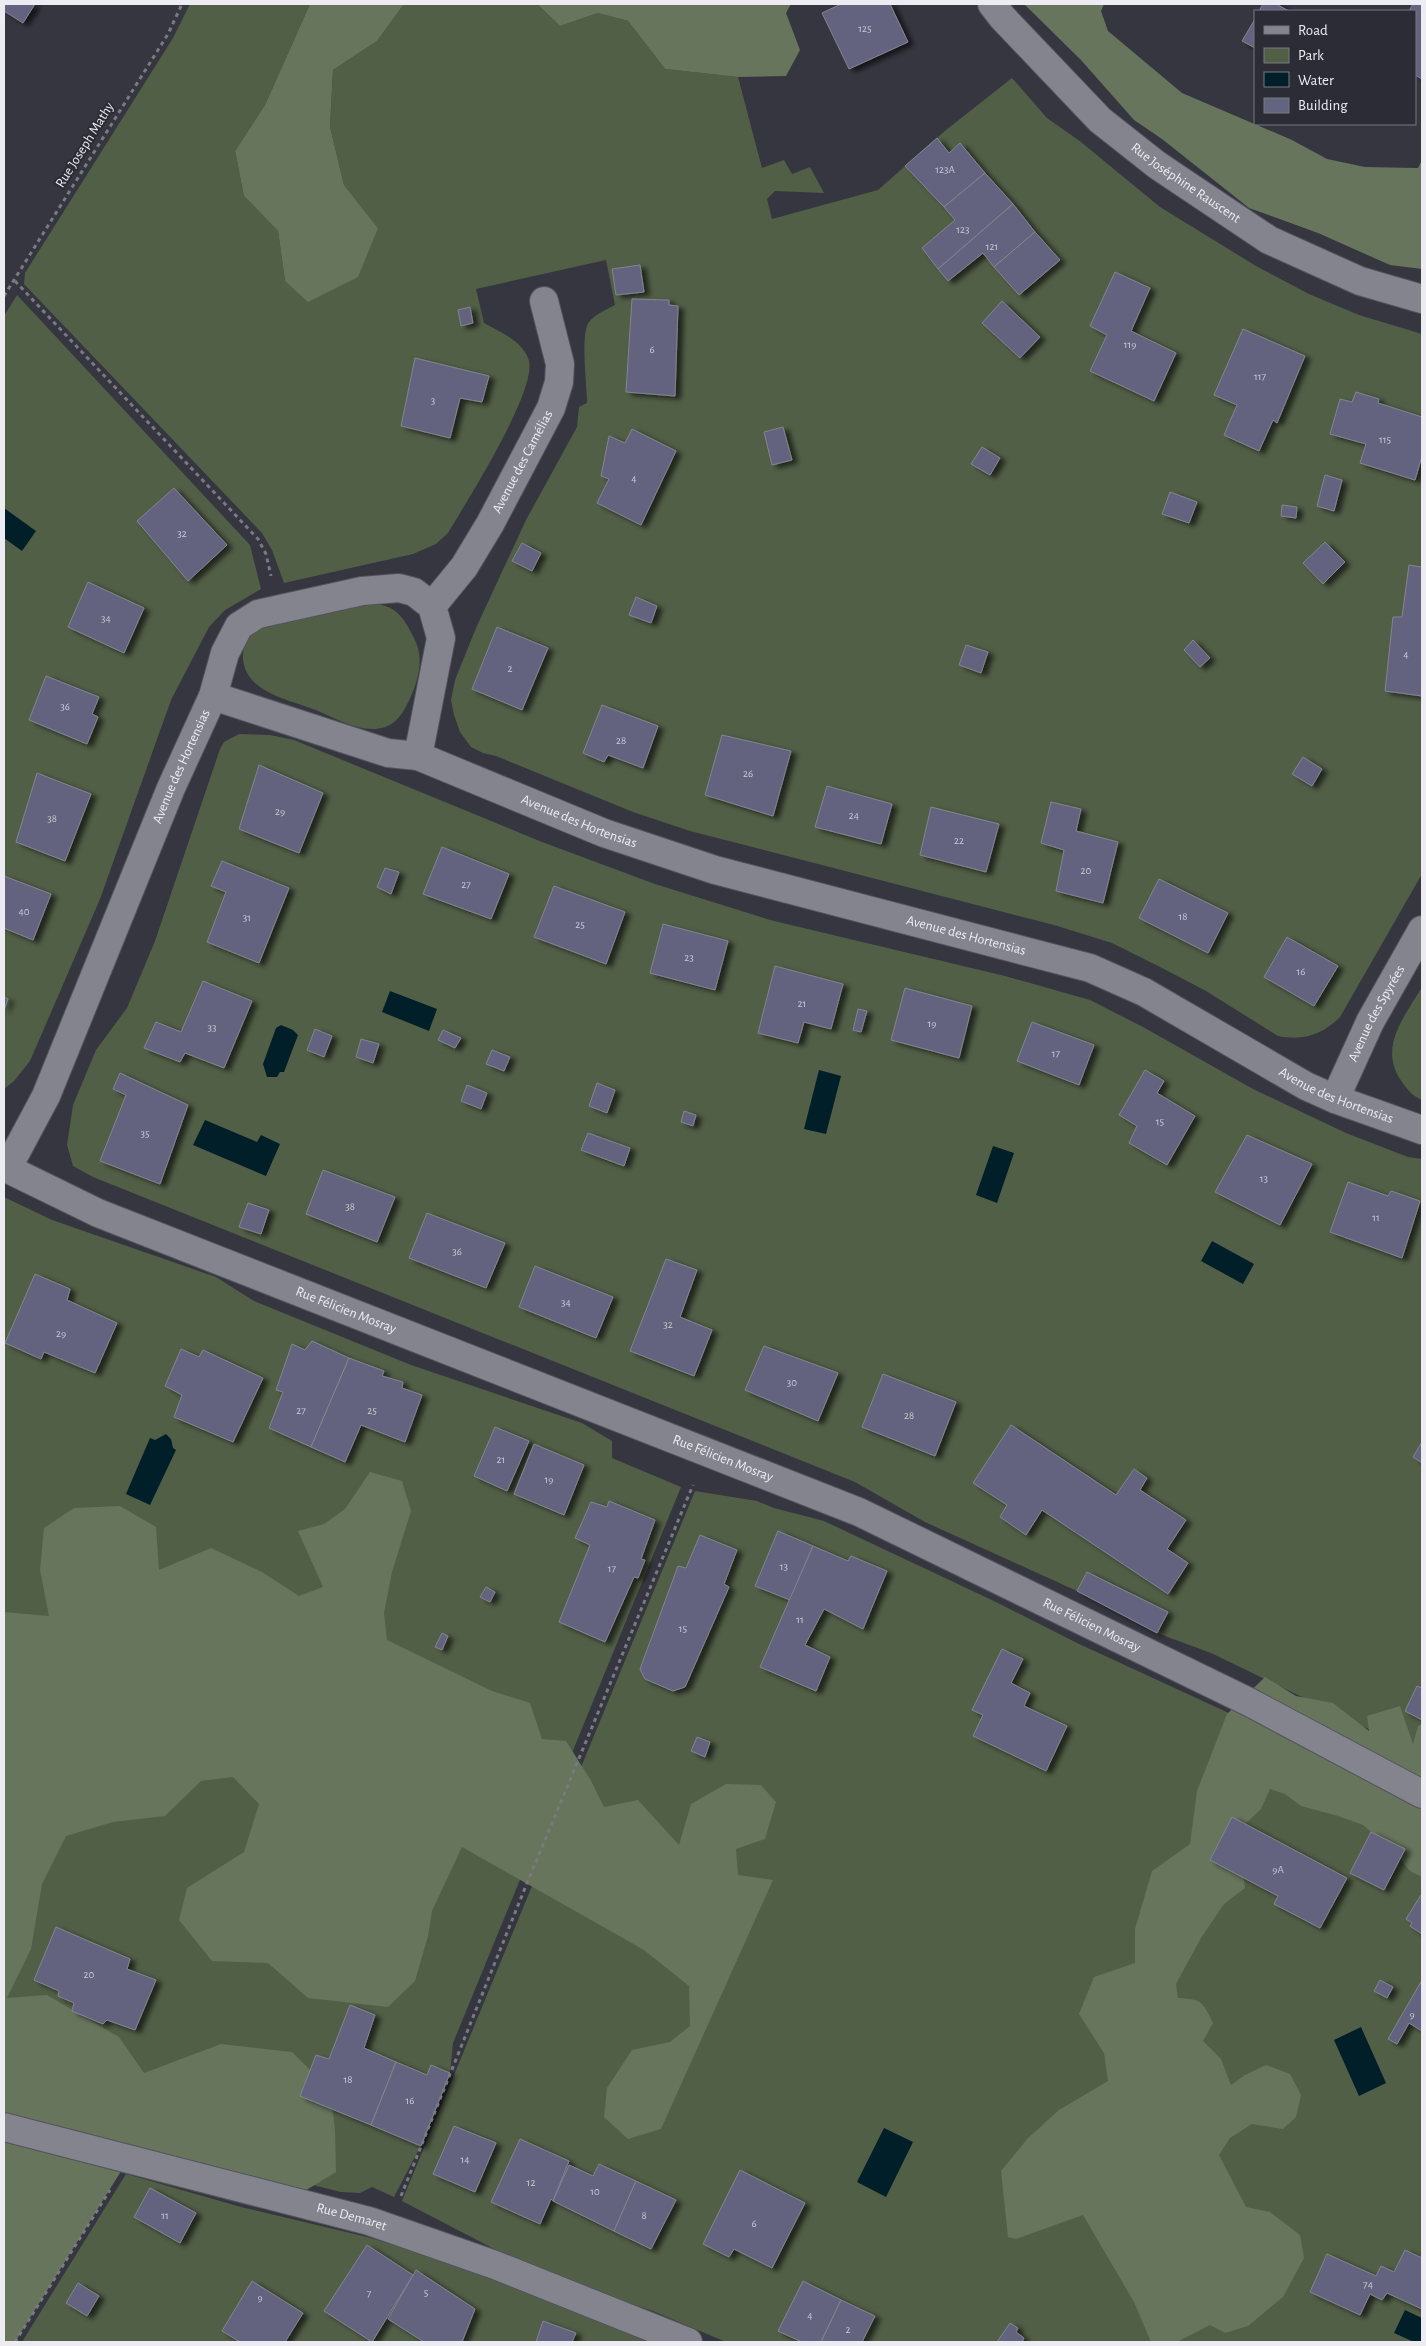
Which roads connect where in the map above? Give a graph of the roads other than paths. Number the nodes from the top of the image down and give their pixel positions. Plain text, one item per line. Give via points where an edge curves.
1 (992, 4) edge
2 (1422, 299) edge
3 (544, 300) dead end
4 (432, 606) junction
5 (213, 696) junction
6 (418, 756) junction
7 (1422, 930) edge
8 (1335, 1099) junction
9 (1422, 1130) edge
10 (5, 1168) edge
11 (1422, 1794) edge
12 (4, 2127) edge
13 (688, 2342) edge

1 - 2 street, Rue Joséphine Rauscent via 1100,120 1156,165 1269,240 1360,280
3 - 4 street, Avenue des Camélias via 560,364 559,382 551,408 469,560
4 - 5 street via 414,592 399,588 362,591 258,614 239,626 225,653
4 - 6 street via 441,638
5 - 6 street, Avenue des Hortensias via 388,753
5 - 10 street, Avenue des Hortensias via 171,788 46,1096
6 - 8 street, Avenue des Hortensias via 604,833 706,867 1090,968 1144,992 1306,1086
7 - 8 street, Avenue des Spyrées via 1370,1022
8 - 9 street, Avenue des Hortensias
10 - 11 street, Rue Félicien Mosray via 98,1213 860,1512 1249,1702
12 - 13 street, Rue Demaret via 389,2227 495,2265

